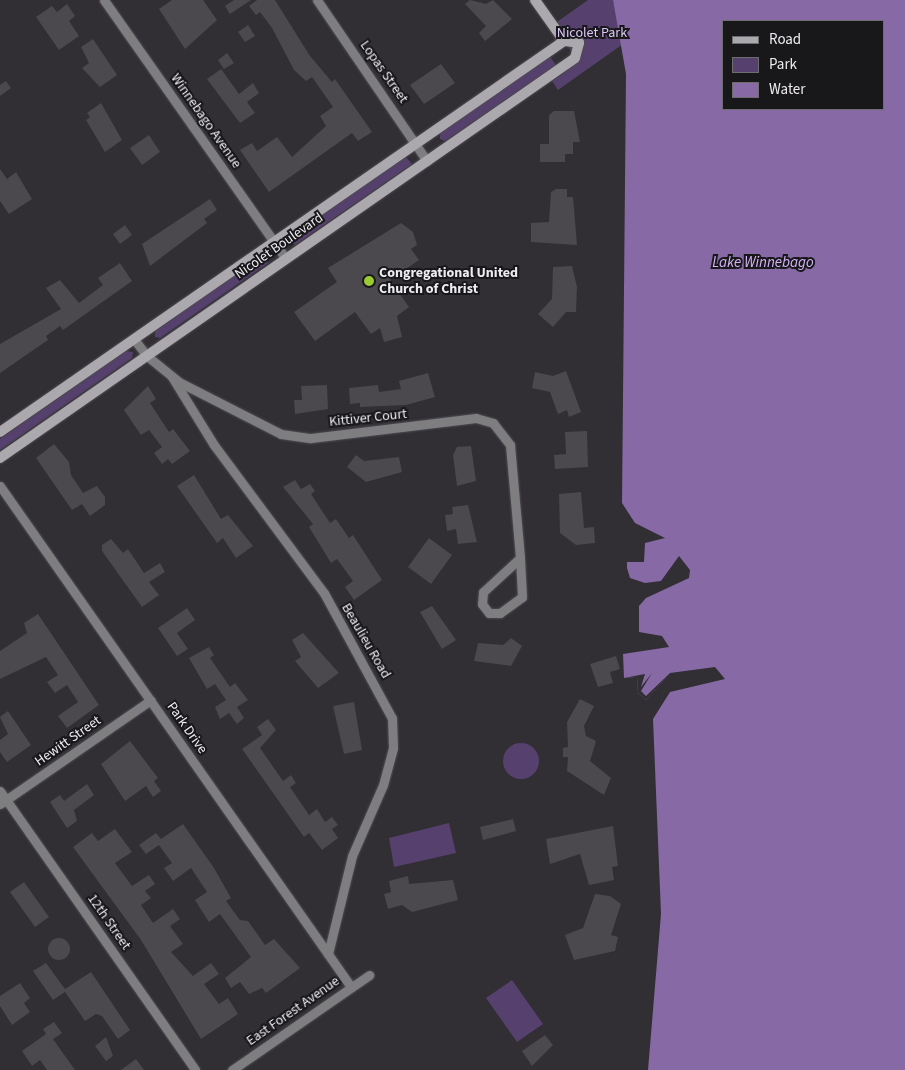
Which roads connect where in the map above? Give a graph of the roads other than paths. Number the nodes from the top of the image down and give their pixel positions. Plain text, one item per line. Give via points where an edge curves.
1 (104, 0) edge
2 (317, 0) edge
3 (535, 0) edge
4 (564, 41) junction
5 (416, 142) junction
6 (427, 161) junction
7 (275, 242) junction
8 (285, 258) junction
9 (134, 339) junction
10 (147, 356) junction
11 (172, 377) junction
12 (0, 432) edge
13 (0, 458) edge
14 (0, 486) edge
15 (520, 558) junction
16 (151, 700) junction
17 (0, 790) edge
18 (3, 802) edge
19 (328, 954) junction
20 (369, 975) dead end
21 (351, 987) junction
22 (195, 1070) edge
23 (232, 1070) edge

1 - 7 street, Winnebago Avenue
2 - 5 street, Lopas Street
3 - 4 street
4 - 5 street, Nicolet Boulevard
4 - 6 street, Nicolet Boulevard via 579,43 576,58
5 - 6 street, Lopas Street
5 - 7 street, Nicolet Boulevard
6 - 8 street, Nicolet Boulevard
7 - 8 street, Winnebago Avenue
7 - 9 street, Nicolet Boulevard
8 - 10 street, Nicolet Boulevard
9 - 10 street, Kittiver Court
9 - 12 street, Nicolet Boulevard
10 - 11 street, Kittiver Court
10 - 13 street, Nicolet Boulevard
11 - 15 street, Kittiver Court via 263,426 291,436 352,434 476,418 493,423 510,445
11 - 19 street, Beaulieu Road via 214,445 324,593 392,718 393,748 383,786 352,856
14 - 16 street, Park Drive
15 - 15 street, Kittiver Court via 483,592 482,604 490,613 500,613 522,597
16 - 18 street, Hewitt Street
16 - 19 street, Park Drive
17 - 18 street, 12th Street
18 - 22 street, 12th Street
19 - 21 street, Park Drive
20 - 21 street, East Forest Avenue
21 - 23 street, East Forest Avenue

